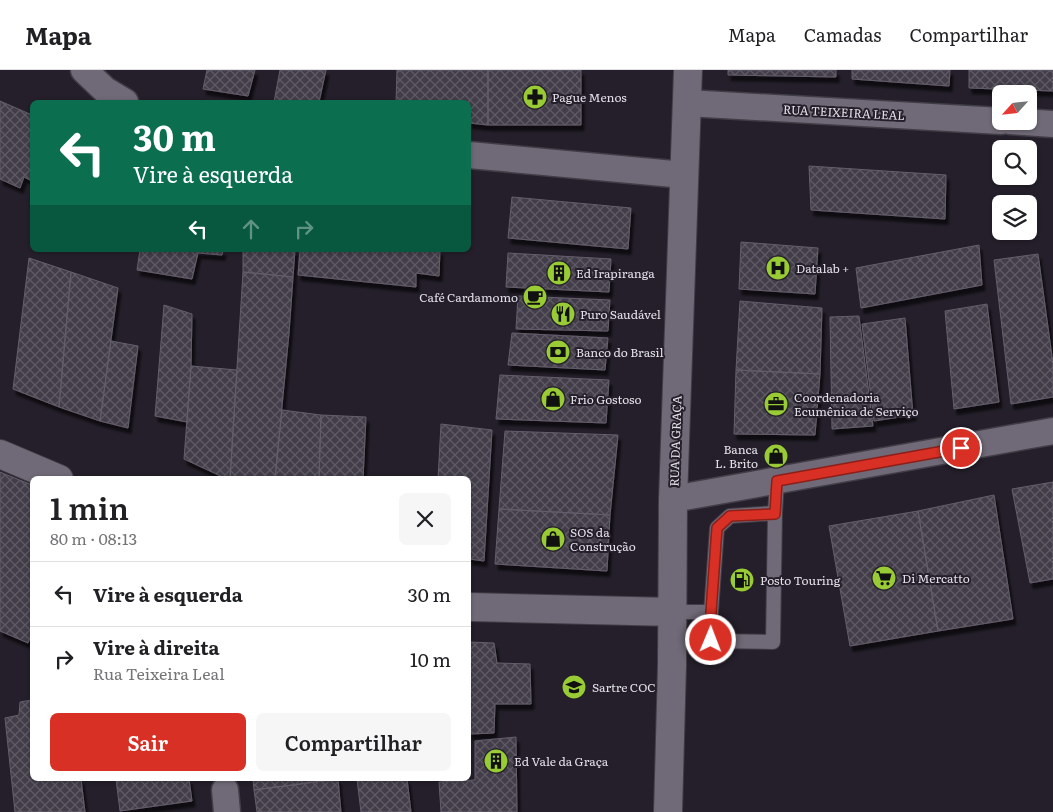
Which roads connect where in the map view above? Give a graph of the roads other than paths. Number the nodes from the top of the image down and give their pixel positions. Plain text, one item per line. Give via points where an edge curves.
1 (84, 70) edge
2 (688, 70) edge
3 (122, 100) edge
4 (687, 103) junction
5 (992, 120) edge
6 (1038, 123) edge
7 (1053, 124) edge
8 (471, 155) edge
9 (684, 175) junction
10 (1053, 432) edge
11 (0, 454) edge
12 (51, 476) edge
13 (777, 481) junction
14 (672, 499) junction
15 (775, 514) junction
16 (471, 607) edge
17 (672, 612) junction
18 (711, 612) junction
19 (668, 812) edge

1 - 3 street
2 - 4 main road, RUA DA GRAÇA
4 - 5 street, RUA TEIXEIRA LEAL
4 - 9 main road, RUA DA GRAÇA
6 - 7 street
8 - 9 street
9 - 14 main road, RUA DA GRAÇA
10 - 13 street
11 - 12 main road
13 - 14 street
13 - 15 lane
14 - 17 main road, RUA DA GRAÇA
15 - 18 lane via 730,516 717,528
15 - 18 lane via 773,642 711,640
16 - 17 main road
17 - 18 lane
17 - 19 main road, RUA DA GRAÇA

